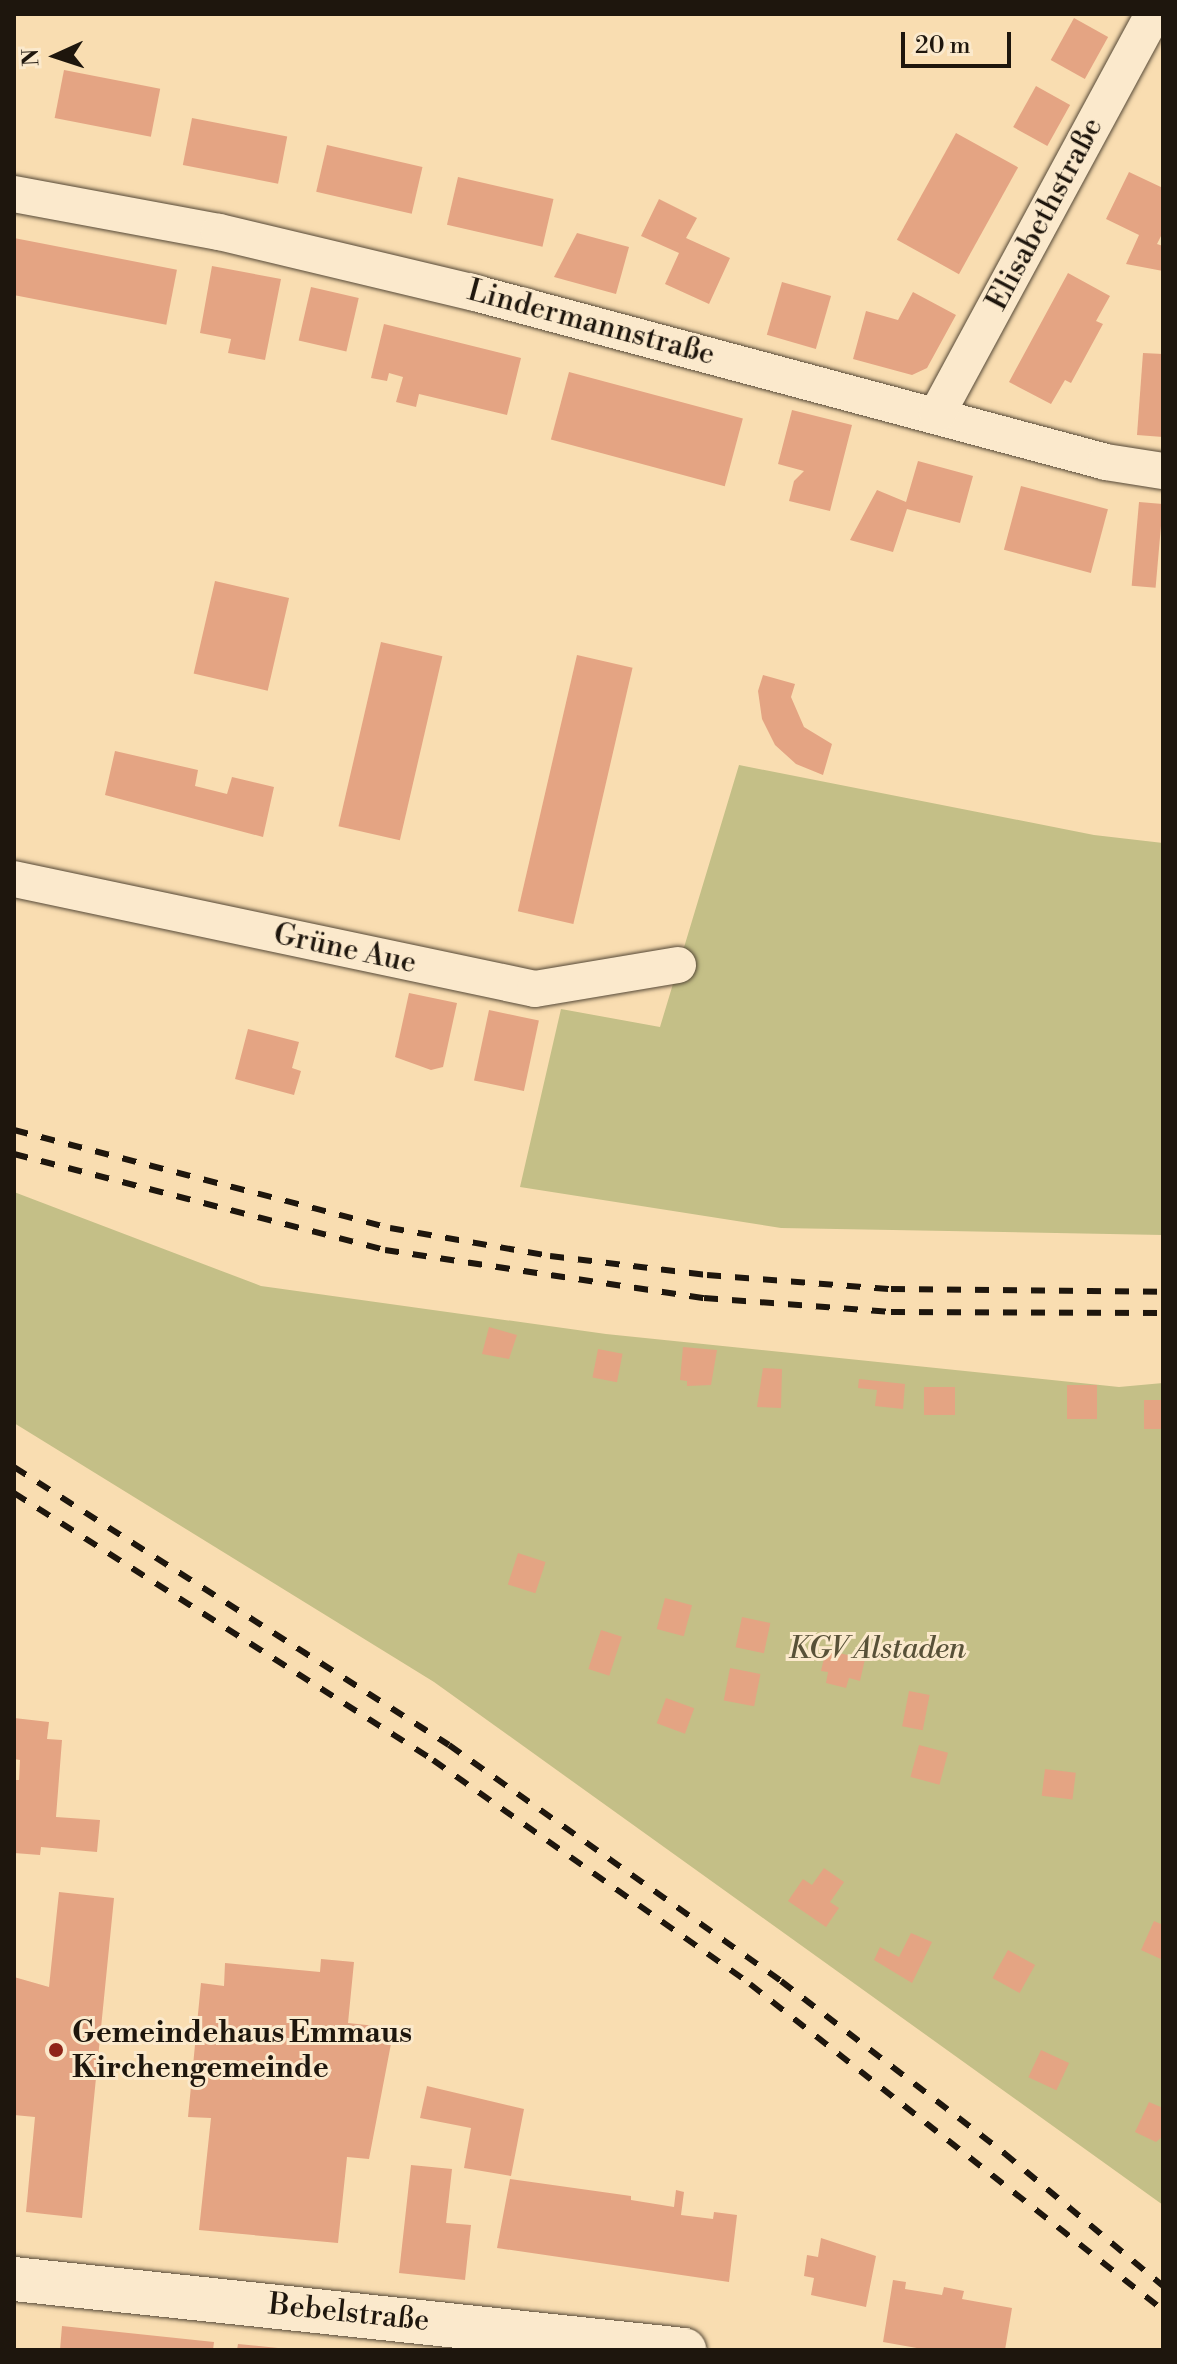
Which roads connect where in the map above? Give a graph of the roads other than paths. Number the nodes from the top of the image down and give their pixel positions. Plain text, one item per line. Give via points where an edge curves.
1 (1153, 14) edge
2 (14, 194) edge
3 (937, 414) junction
4 (1163, 471) edge
5 (14, 879) edge
6 (678, 965) dead end
7 (14, 2279) edge
8 (684, 2350) edge

1 - 3 street, Elisabethstraße
2 - 3 street, Lindermannstraße via 249,239
3 - 4 street, Lindermannstraße via 1106,462
5 - 6 street, Grüne Aue via 535,989
7 - 8 street, Bebelstraße

